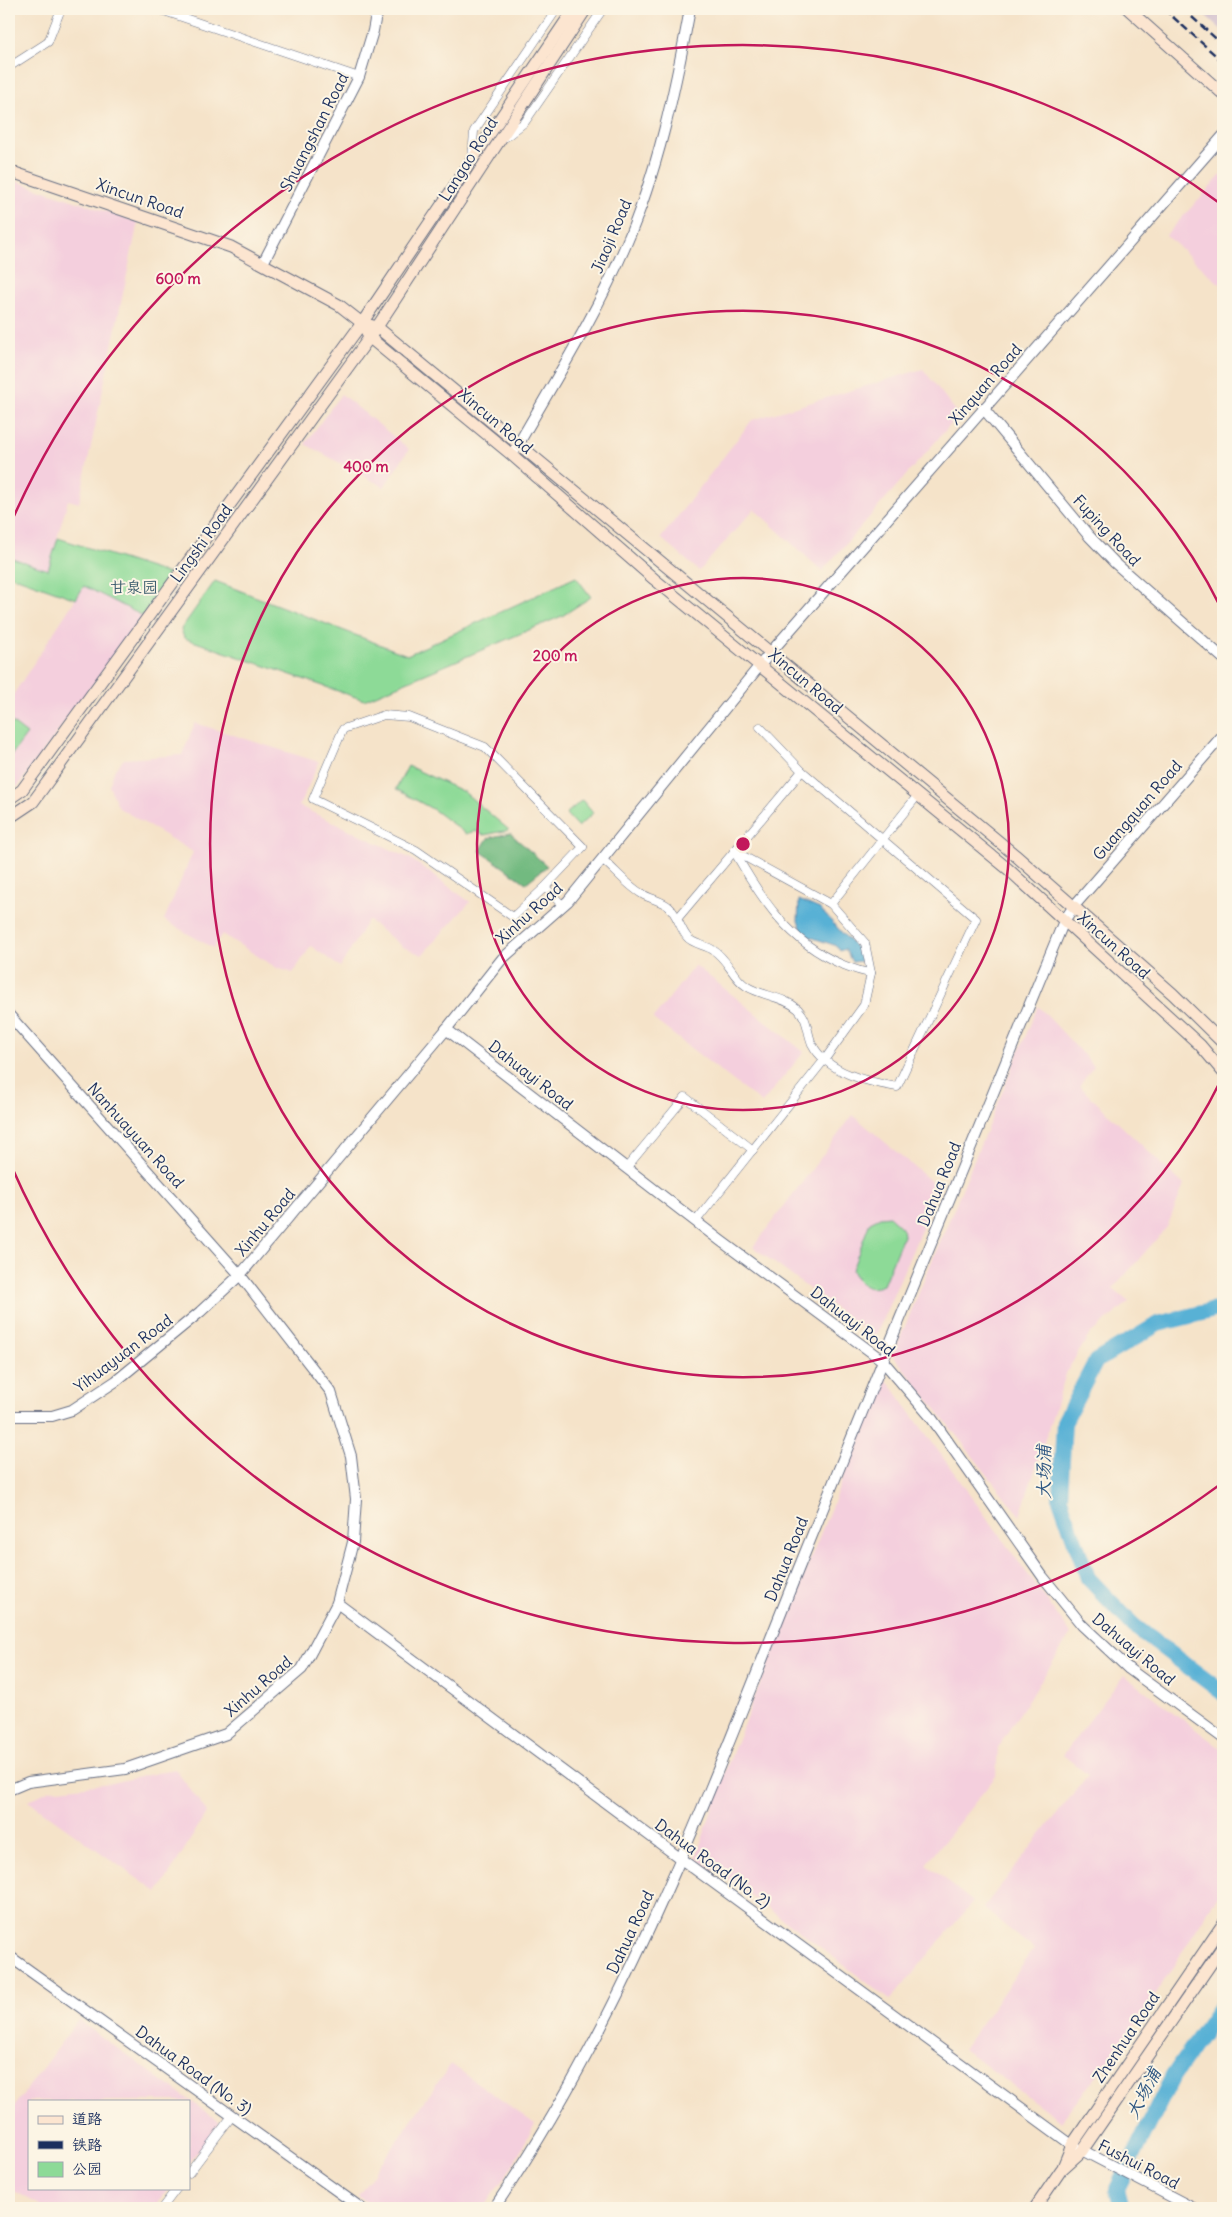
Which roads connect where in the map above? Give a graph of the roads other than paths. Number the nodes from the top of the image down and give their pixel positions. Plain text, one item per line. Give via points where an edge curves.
1 (62, 9) edge
2 (158, 9) edge
3 (377, 9) edge
4 (557, 9) edge
5 (574, 9) edge
6 (586, 9) edge
7 (603, 9) edge
8 (690, 9) edge
9 (1128, 9) edge
10 (9, 67) edge
11 (359, 77) junction
12 (1223, 94) edge
13 (1223, 136) edge
14 (498, 142) junction
15 (472, 159) junction
16 (9, 171) edge
17 (263, 263) junction
18 (362, 323) junction
19 (377, 327) junction
20 (370, 338) junction
21 (983, 408) junction
22 (518, 444) junction
23 (512, 455) junction
24 (770, 653) junction
25 (1223, 658) edge
26 (761, 664) junction
27 (760, 727) dead end
28 (1223, 734) edge
29 (802, 771) junction
30 (918, 795) junction
31 (9, 799) edge
32 (9, 818) edge
33 (882, 840) junction
34 (734, 851) junction
35 (602, 859) junction
36 (545, 887) junction
37 (831, 904) junction
38 (562, 906) junction
39 (1074, 906) junction
40 (677, 919) junction
41 (1064, 921) junction
42 (870, 973) junction
43 (9, 1015) edge
44 (446, 1029) junction
45 (1223, 1043) edge
46 (825, 1059) junction
47 (1223, 1072) edge
48 (753, 1150) junction
49 (627, 1168) junction
50 (696, 1221) junction
51 (240, 1275) junction
52 (882, 1360) junction
53 (9, 1416) edge
54 (337, 1603) junction
55 (1223, 1738) edge
56 (9, 1790) edge
57 (681, 1859) junction
58 (1223, 1924) edge
59 (1223, 1946) edge
60 (9, 1956) edge
61 (232, 2116) junction
62 (1077, 2148) junction
63 (190, 2172) edge
64 (176, 2190) edge
65 (162, 2208) edge
66 (361, 2208) edge
67 (494, 2208) edge
68 (1035, 2208) edge
69 (1193, 2208) edge

1 - 10 street via 48,42
2 - 11 street
3 - 11 street, Shuangshan Road
4 - 15 street via 474,130
5 - 15 main road, Langao Road
6 - 14 main road, Langao Road
7 - 14 street via 525,122
8 - 22 street, Jiaoji Road via 664,131 626,245 596,307
9 - 12 main road
11 - 17 street, Shuangshan Road
13 - 21 street, Xinquan Road
14 - 19 main road, Langao Road
15 - 18 main road, Langao Road
16 - 17 main road, Xincun Road via 203,236
17 - 18 main road, Xincun Road via 339,305
18 - 19 main road, Xincun Road
18 - 20 main road, Xincun Road
18 - 31 main road, Lingshi Road via 22,790
19 - 20 main road, Lingshi Road
19 - 22 main road, Xincun Road
20 - 23 main road, Xincun Road
20 - 32 main road, Lingshi Road via 33,802
21 - 24 street, Xinquan Road
21 - 25 street, Fuping Road via 1089,536
22 - 23 street, Jiaoji Road
22 - 24 main road, Xincun Road
23 - 26 main road, Xincun Road via 654,579
24 - 26 street, Xinhu Road
24 - 39 main road, Xincun Road
26 - 30 main road, Xincun Road
26 - 35 street, Xinhu Road
27 - 29 street
28 - 39 street, Guangquan Road
29 - 33 street
29 - 34 street
30 - 33 street
30 - 41 main road, Xincun Road
33 - 37 street
33 - 46 street via 976,919 897,1087 870,1082 840,1070
34 - 37 street
34 - 40 street
34 - 42 street via 758,894 803,943 831,960
35 - 38 street, Xinhu Road
35 - 40 street via 641,894 670,908
36 - 36 street via 583,847 485,747 409,717 384,715 343,729 314,799 416,850 513,917
36 - 38 street
37 - 42 street via 866,943
38 - 44 street, Xinhu Road via 502,959
39 - 41 street, Dahua Road
39 - 45 main road, Xincun Road
40 - 46 street via 688,939 719,954 746,987 798,1009 808,1026 812,1043
41 - 47 main road, Xincun Road via 1200,1046
41 - 52 street, Dahua Road
42 - 46 street via 864,1005
43 - 51 street, Nanhuayuan Road
44 - 49 street, Dahuayi Road
44 - 51 street, Xinhu Road
46 - 48 street
48 - 49 street via 685,1097
48 - 50 street
49 - 50 street, Dahuayi Road
50 - 52 street, Dahuayi Road
51 - 53 street, Yihuayuan Road via 116,1381 72,1410 52,1416
51 - 54 street, Xinhu Road via 331,1392 351,1456 356,1499 353,1542
52 - 55 street, Dahuayi Road via 930,1416 1043,1577 1082,1625 1130,1669
52 - 57 street, Dahua Road
54 - 56 street, Xinhu Road via 302,1669 226,1734 125,1769 28,1782
54 - 57 street, Dahua Road (No. 2)
57 - 62 street, Dahua Road (No. 2)
57 - 67 street, Dahua Road via 598,2036 524,2165
58 - 62 main road, Zhenhua Road
59 - 62 main road, Zhenhua Road
60 - 61 street, Dahua Road (No. 3)
61 - 63 street
61 - 66 street, Dahua Road (No. 3)
62 - 68 main road, Zhenhua Road
62 - 69 street, Fushui Road
64 - 65 street

